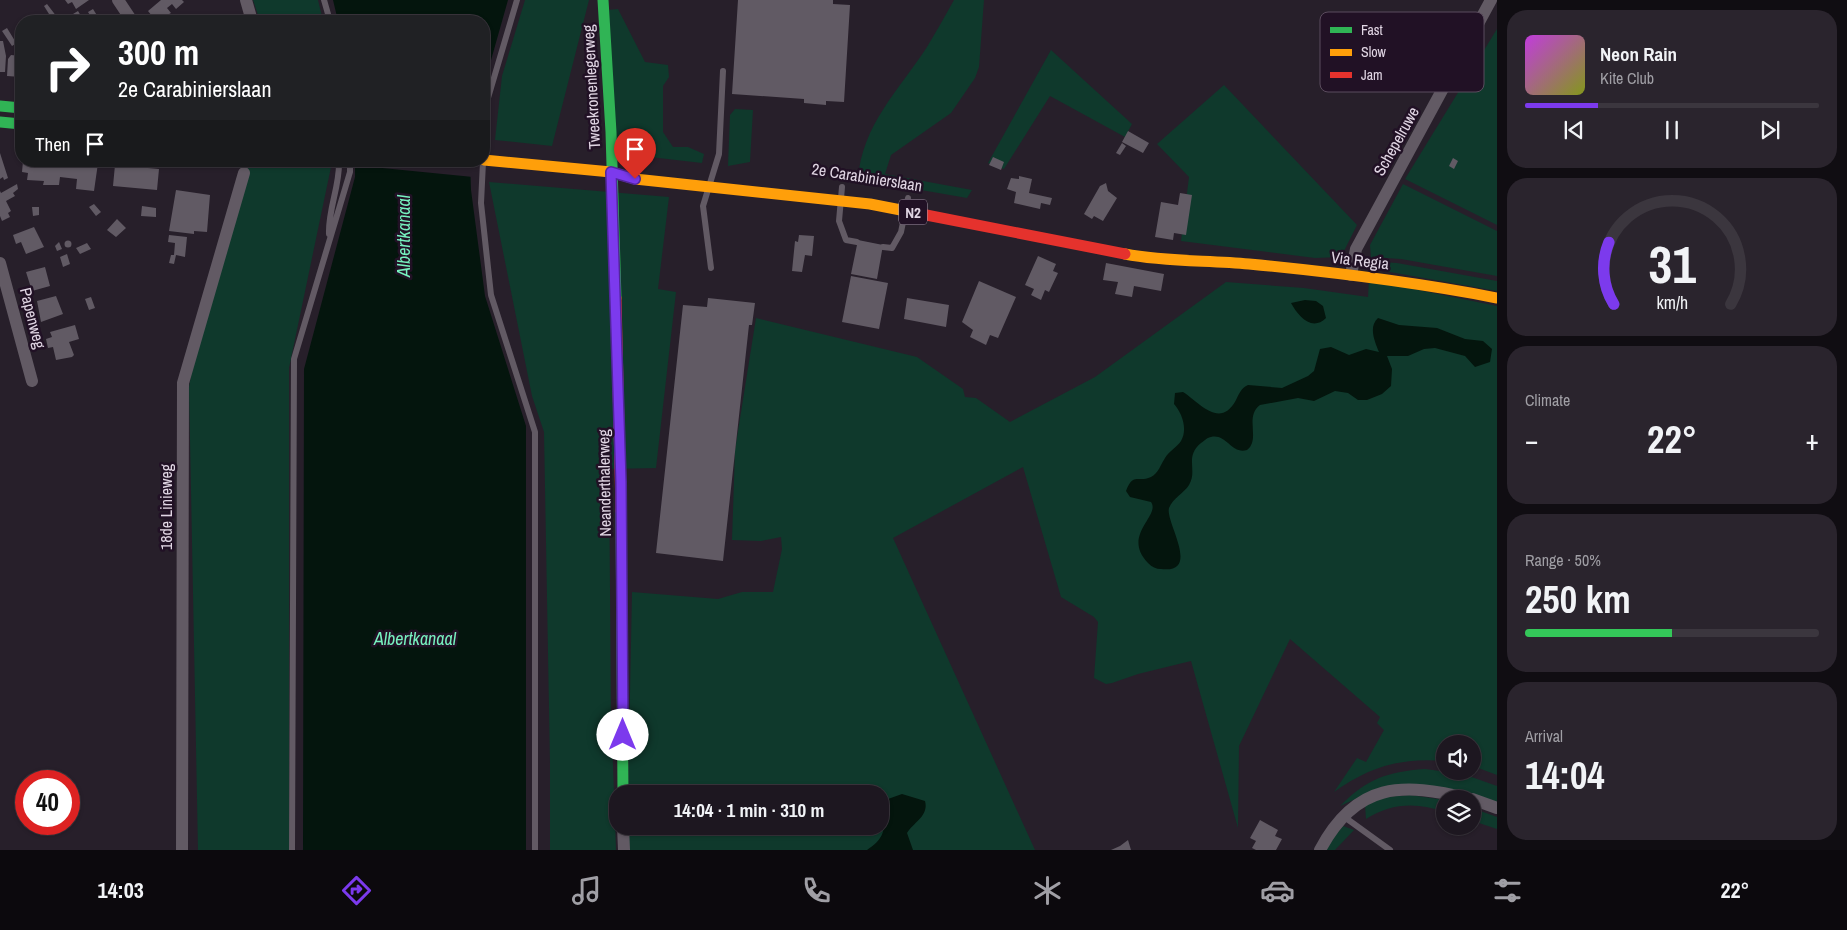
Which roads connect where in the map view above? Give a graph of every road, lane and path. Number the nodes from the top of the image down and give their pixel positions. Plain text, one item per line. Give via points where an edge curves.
1 (118, 0) edge
2 (246, 0) edge
3 (324, 0) edge
4 (517, 0) edge
5 (603, 0) edge
6 (1491, 0) edge
7 (1484, 13) edge
8 (128, 15) edge
9 (250, 15) edge
10 (328, 15) edge
11 (723, 71) dead end
12 (490, 91) edge
13 (1441, 92) edge
14 (0, 106) edge
15 (15, 107) edge
16 (0, 122) edge
17 (15, 123) edge
18 (490, 160) edge
19 (340, 167) edge
20 (350, 167) edge
21 (483, 167) edge
22 (665, 170) dead end
23 (611, 172) junction
24 (244, 173) dead end
25 (708, 187) junction
26 (842, 187) dead end
27 (892, 196) dead end
28 (913, 199) joint
29 (840, 200) junction
30 (964, 210) dead end
31 (906, 211) junction
32 (329, 240) junction
33 (858, 242) dead end
34 (883, 246) dead end
35 (1106, 252) joint
36 (1217, 261) junction
37 (0, 263) edge
38 (711, 268) dead end
39 (1351, 275) junction
40 (1497, 298) edge
41 (32, 381) dead end
42 (623, 785) edge
43 (1436, 791) edge
44 (1481, 802) edge
45 (1497, 808) edge
46 (1342, 815) junction
47 (623, 835) edge
48 (182, 850) edge
49 (292, 850) edge
50 (535, 850) edge
51 (624, 850) edge
52 (1320, 850) edge
53 (1390, 850) edge

1 - 8 street
2 - 9 street
3 - 10 lane
4 - 12 lane
5 - 23 main road, Tweekronenlegerweg
6 - 7 street, Schepelruwe
11 - 25 lane via 719,154
13 - 39 street, Schepelruwe via 1360,241
14 - 15 main road
16 - 17 main road
18 - 23 main road, 2e Carabinierslaan / N2
19 - 32 lane via 328,219
20 - 32 lane
21 - 50 lane via 481,203 491,296 535,432
22 - 23 main road, 2e Carabinierslaan / N2 via 636,168
23 - 25 main road, 2e Carabinierslaan / N2 via 635,179
23 - 42 main road, Neanderthalerweg via 621,482
24 - 48 street, 18de Linieweg via 183,383
25 - 29 main road, 2e Carabinierslaan / N2
25 - 38 lane via 703,206
26 - 29 lane
27 - 28 main road, 2e Carabinierslaan / N2
28 - 31 lane
29 - 31 main road, 2e Carabinierslaan / N2
29 - 33 lane via 838,221 846,240
30 - 36 main road, Via Regia
31 - 34 lane via 902,232 892,248
31 - 35 main road, 2e Carabinierslaan / N2
32 - 49 lane via 294,359
35 - 36 main road, Via Regia via 1169,260
36 - 39 main road, Via Regia
37 - 41 street, Papenweg
39 - 40 main road, Via Regia
43 - 46 street via 1394,790 1368,798
44 - 45 street
46 - 52 street
46 - 53 lane
47 - 51 street

